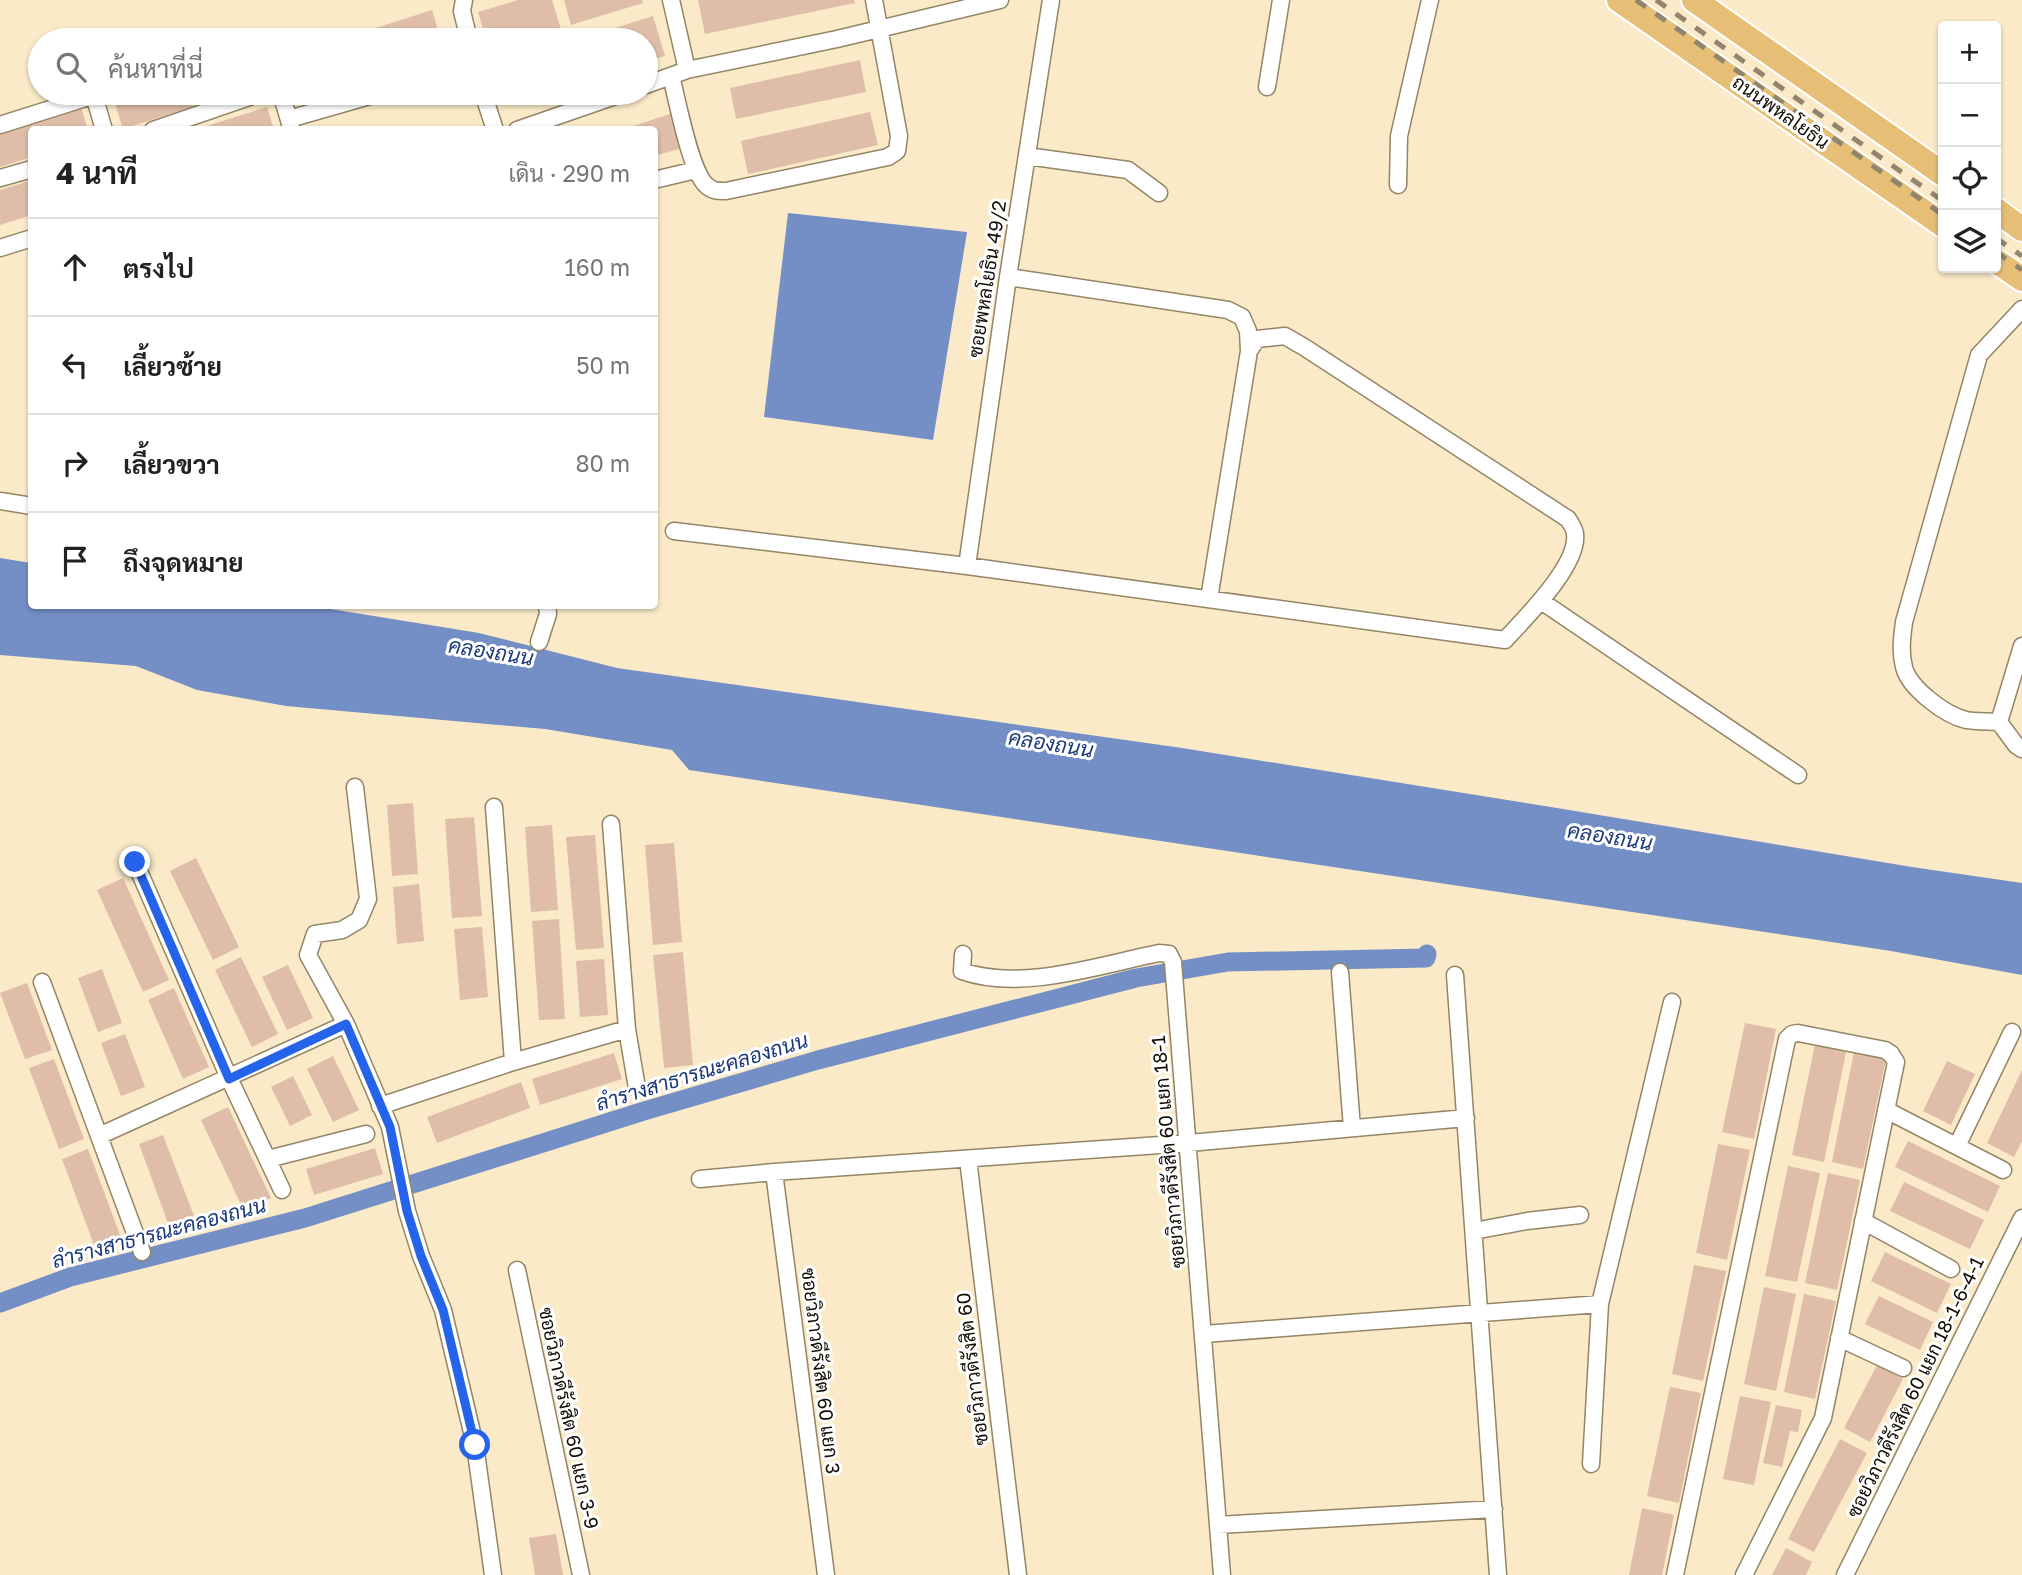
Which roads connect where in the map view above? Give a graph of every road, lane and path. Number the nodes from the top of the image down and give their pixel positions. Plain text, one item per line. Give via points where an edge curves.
1 (464, 0) edge
2 (671, 0) edge
3 (874, 0) edge
4 (1000, 0) edge
5 (1051, 0) edge
6 (1281, 0) edge
7 (1430, 0) edge
8 (1619, 0) edge
9 (1695, 0) edge
10 (466, 28) edge
11 (879, 28) junction
12 (687, 70) junction
13 (671, 76) junction
14 (658, 81) edge
15 (1267, 87) dead end
16 (63, 105) edge
17 (99, 105) edge
18 (226, 105) edge
19 (284, 105) edge
20 (346, 105) edge
21 (487, 105) edge
22 (589, 105) edge
23 (0, 125) edge
24 (290, 125) edge
25 (103, 126) edge
26 (165, 126) edge
27 (494, 126) edge
28 (529, 126) edge
29 (1027, 156) junction
30 (28, 170) edge
31 (696, 170) junction
32 (1938, 170) edge
33 (0, 178) edge
34 (658, 179) edge
35 (1398, 185) dead end
36 (1159, 193) dead end
37 (2001, 214) edge
38 (1938, 222) edge
39 (2022, 229) edge
40 (28, 239) edge
41 (0, 248) edge
42 (2001, 264) edge
43 (1007, 276) junction
44 (2022, 279) edge
45 (2022, 309) edge
46 (1249, 351) junction
47 (0, 501) edge
48 (28, 505) edge
49 (674, 531) dead end
50 (967, 565) junction
51 (1209, 598) junction
52 (1541, 601) junction
53 (547, 609) edge
54 (538, 642) dead end
55 (2022, 646) edge
56 (1999, 722) junction
57 (2022, 749) edge
58 (1798, 775) dead end
59 (355, 787) dead end
60 (494, 807) dead end
61 (611, 824) dead end
62 (135, 862) dead end
63 (962, 954) dead end
64 (1340, 972) dead end
65 (1455, 975) dead end
66 (42, 982) dead end
67 (1672, 1002) dead end
68 (346, 1024) junction
69 (627, 1029) junction
70 (2012, 1032) dead end
71 (513, 1062) junction
72 (229, 1079) junction
73 (637, 1088) dead end
74 (380, 1106) junction
75 (1886, 1110) junction
76 (1466, 1118) junction
77 (1352, 1128) junction
78 (366, 1134) dead end
79 (99, 1136) junction
80 (1189, 1143) junction
81 (1957, 1146) junction
82 (268, 1159) junction
83 (968, 1159) junction
84 (2003, 1170) dead end
85 (774, 1172) junction
86 (701, 1180) dead end
87 (282, 1190) dead end
88 (1580, 1215) dead end
89 (2022, 1218) edge
90 (1863, 1221) junction
91 (1474, 1231) junction
92 (142, 1252) dead end
93 (1951, 1269) dead end
94 (517, 1270) dead end
95 (1600, 1304) junction
96 (1479, 1314) junction
97 (1204, 1334) junction
98 (1839, 1338) junction
99 (1903, 1368) dead end
100 (1591, 1464) dead end
101 (1493, 1509) junction
102 (1218, 1525) junction
103 (494, 1575) edge
104 (581, 1575) edge
105 (826, 1575) edge
106 (1018, 1575) edge
107 (1222, 1575) edge
108 (1498, 1575) edge
109 (1675, 1575) edge
110 (1744, 1575) edge
111 (1845, 1575) edge

1 - 10 street
2 - 12 street
3 - 11 street
4 - 11 street
5 - 29 street, ซอยพหลโยธิน 49/2
6 - 15 street
7 - 35 street via 1399,136
8 - 38 main road, ถนนพหลโยธิน
9 - 32 main road
11 - 12 street
11 - 31 street via 899,136 897,151 888,157 726,191 714,191
12 - 13 street
13 - 14 street
13 - 31 street
16 - 23 street
17 - 25 street
18 - 26 street
19 - 24 street
20 - 24 street
21 - 27 street
22 - 28 street
29 - 36 street via 1128,170
29 - 43 street, ซอยพหลโยธิน 49/2
30 - 33 street
31 - 34 street
37 - 39 main road
40 - 41 street
42 - 44 main road
43 - 46 street via 1228,310 1242,317
43 - 50 street, ซอยพหลโยธิน 49/2
45 - 56 street via 1979,355 1904,622 1902,646 1904,669 1918,690 1938,707 1965,720
46 - 51 street
46 - 52 street via 1257,339 1284,336 1568,519 1576,533 1574,554
47 - 48 street
49 - 50 street
50 - 51 street
51 - 52 street via 1505,640
52 - 58 street
53 - 54 street
55 - 56 street
56 - 57 street
59 - 68 street via 368,899 359,920 342,930 315,934 308,955
60 - 71 street
61 - 69 street
62 - 72 street
63 - 80 street, ซอยวิภาวดีรังสิต 60 แยก 18-1 via 962,971 1010,980 1169,954
64 - 77 street
65 - 76 street
66 - 79 street
67 - 95 street
68 - 72 street
68 - 74 street
69 - 71 street
69 - 73 street
70 - 81 street
71 - 74 street
72 - 79 street
72 - 82 street
74 - 103 street via 390,1127 407,1211 443,1310 475,1445
75 - 81 street
75 - 90 street
75 - 109 street via 1896,1062 1891,1054 1798,1033 1787,1039
76 - 77 street
76 - 91 street
77 - 80 street
78 - 82 street
79 - 92 street
80 - 83 street
80 - 97 street, ซอยวิภาวดีรังสิต 60 แยก 18-1
81 - 84 street
82 - 87 street
83 - 85 street
83 - 106 street, ซอยวิภาวดีรังสิต 60
85 - 86 street
85 - 105 street, ซอยวิภาวดีรังสิต 60 แยก 3
88 - 91 street
89 - 111 street, ซอยวิภาวดีรังสิต 60 แยก 18-1-6-4-1
90 - 93 street
90 - 98 street
91 - 96 street
94 - 104 street, ซอยวิภาวดีรังสิต 60 แยก 3-9
95 - 96 street
95 - 100 street
96 - 97 street
96 - 101 street
97 - 102 street, ซอยวิภาวดีรังสิต 60 แยก 18-1
98 - 99 street
98 - 110 street via 1823,1418
101 - 102 street
101 - 108 street
102 - 107 street, ซอยวิภาวดีรังสิต 60 แยก 18-1

